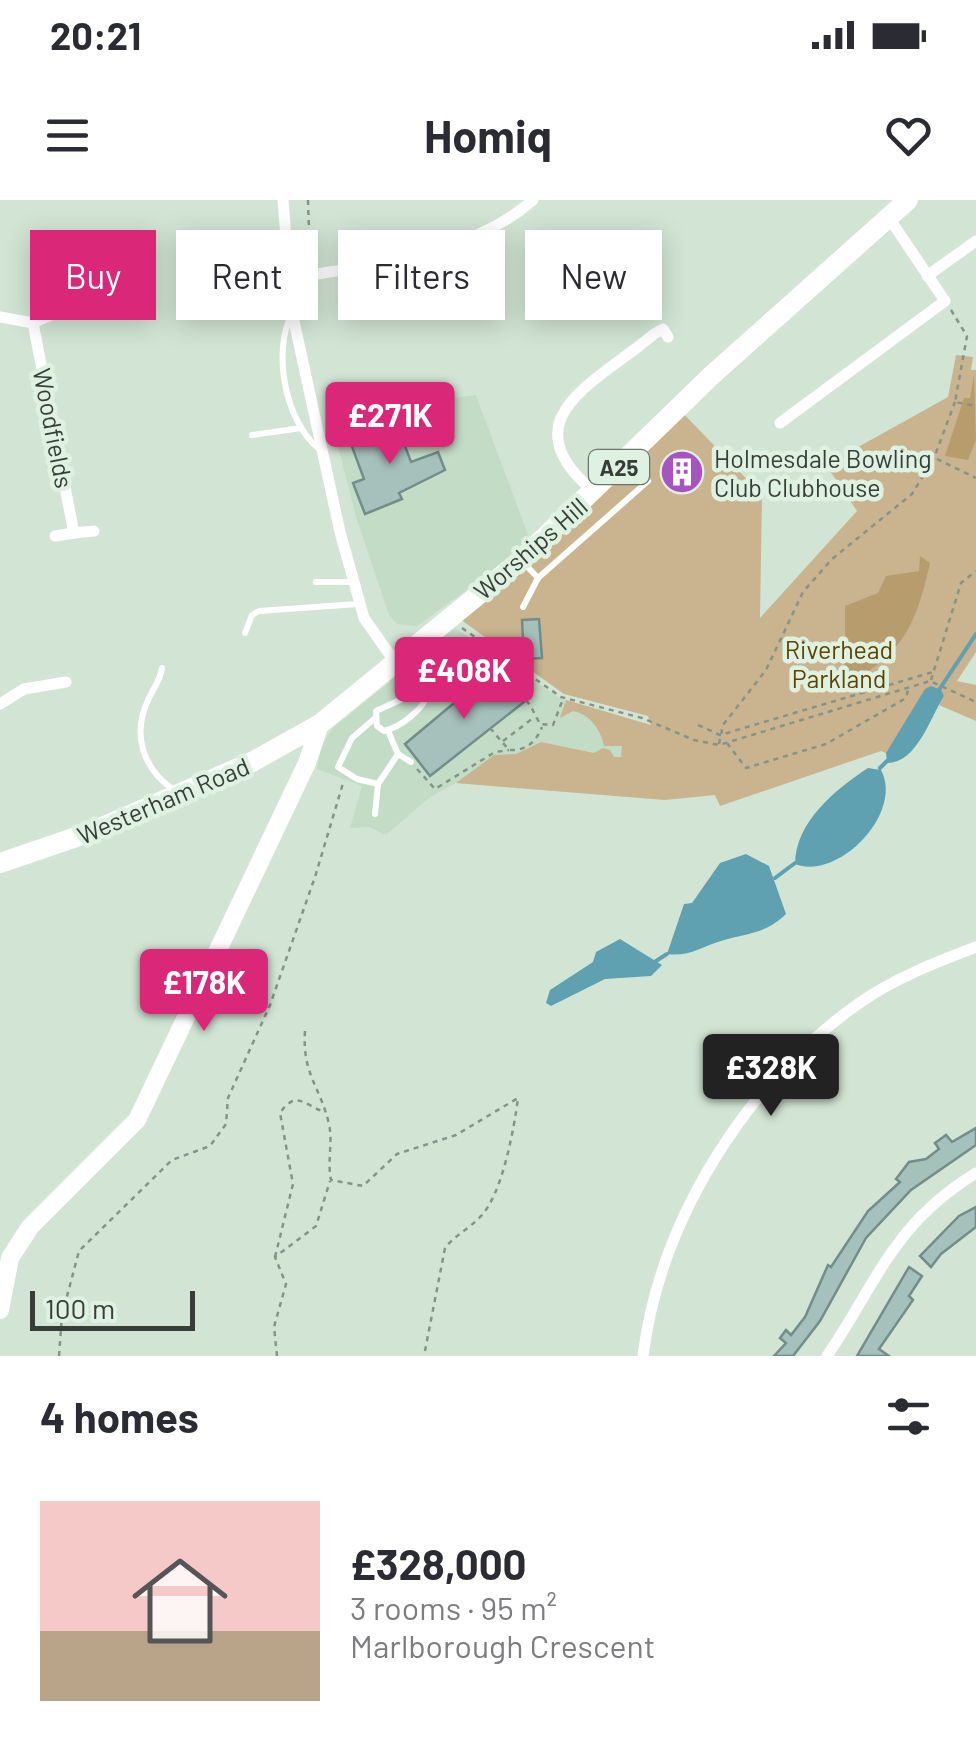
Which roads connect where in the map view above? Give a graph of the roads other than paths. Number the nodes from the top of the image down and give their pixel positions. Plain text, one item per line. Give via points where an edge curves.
1 (283, 200) edge
2 (533, 200) edge
3 (908, 200) edge
4 (889, 218) junction
5 (285, 230) edge
6 (976, 241) edge
7 (318, 273) edge
8 (927, 276) junction
9 (0, 317) edge
10 (41, 320) edge
11 (289, 320) edge
12 (294, 320) edge
13 (33, 324) junction
14 (662, 330) dead end
15 (780, 424) dead end
16 (302, 428) junction
17 (252, 435) dead end
18 (323, 451) junction
19 (648, 481) dead end
20 (594, 492) junction
21 (94, 532) dead end
22 (74, 533) junction
23 (55, 536) dead end
24 (521, 560) junction
25 (538, 578) junction
26 (316, 582) dead end
27 (353, 582) junction
28 (360, 604) junction
29 (523, 607) dead end
30 (246, 632) dead end
31 (162, 668) dead end
32 (402, 669) junction
33 (66, 682) dead end
34 (0, 704) edge
35 (374, 718) junction
36 (320, 724) junction
37 (388, 730) junction
38 (398, 754) junction
39 (411, 762) road end
40 (378, 784) junction
41 (179, 794) junction
42 (375, 814) dead end
43 (0, 860) edge
44 (976, 947) edge
45 (976, 1173) edge
46 (0, 1310) edge
47 (643, 1356) edge
48 (827, 1356) edge

1 - 5 street
2 - 7 street via 451,245
3 - 4 highway, Worships Hill / A25
4 - 8 street
4 - 20 highway, Worships Hill / A25 via 712,375
6 - 8 street
8 - 15 street via 945,302
9 - 13 street
10 - 13 street
11 - 16 lane via 284,353 291,404
12 - 18 street
13 - 22 street, Woodfields
14 - 20 street via 591,382 558,420 560,453
16 - 17 lane
16 - 18 lane
18 - 27 street
19 - 25 lane
20 - 24 highway, Worships Hill / A25
21 - 22 street
22 - 23 street
24 - 25 lane
24 - 32 highway, Worships Hill / A25 via 449,618
25 - 29 lane
26 - 27 lane
27 - 28 street
28 - 30 lane via 259,612
28 - 32 street
31 - 41 lane via 145,710 142,744 150,770
32 - 35 lane via 400,700
32 - 36 highway, Worships Hill / A25
32 - 37 lane via 427,686 426,701
33 - 34 street via 24,689
35 - 37 lane
35 - 40 lane via 344,749 338,767
36 - 41 highway, Westerham Road / A25
36 - 46 main road via 137,1120 30,1228 10,1258
37 - 38 lane
38 - 39 lane
38 - 40 lane
40 - 42 lane
41 - 43 highway, Westerham Road / A25 via 92,832
44 - 47 street via 857,1004 766,1092 681,1222 656,1286
45 - 48 street via 897,1241

